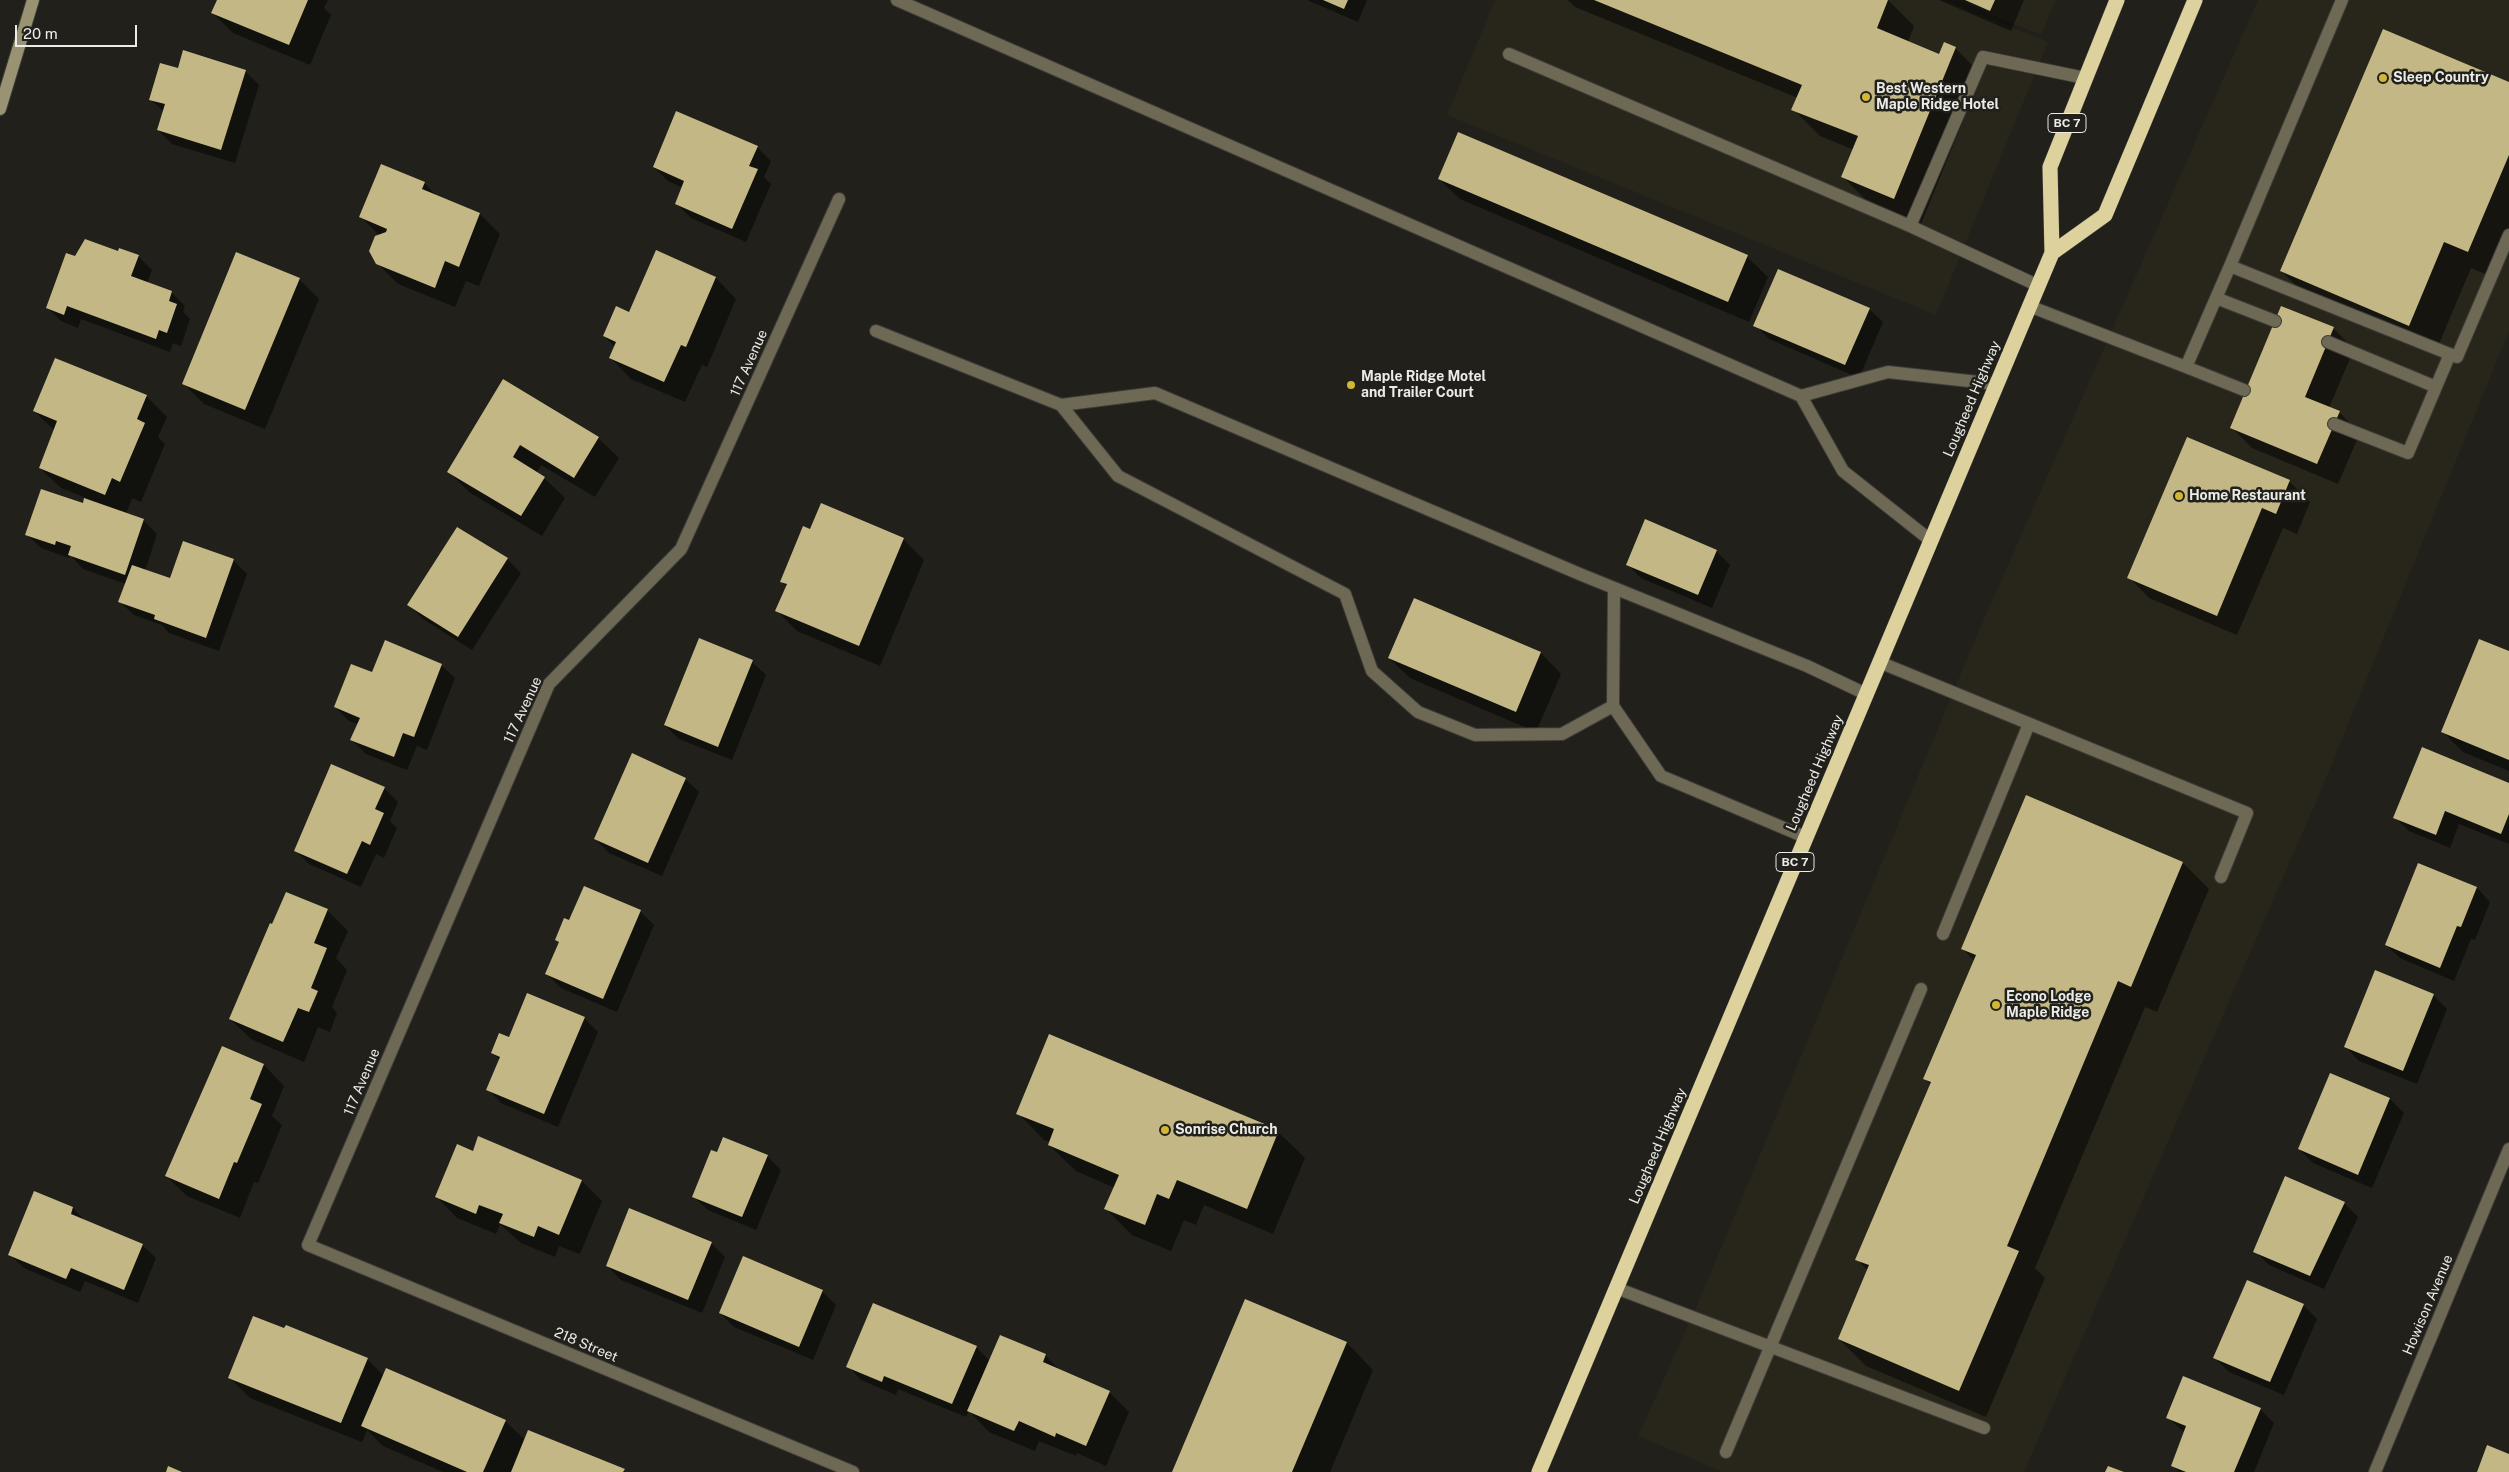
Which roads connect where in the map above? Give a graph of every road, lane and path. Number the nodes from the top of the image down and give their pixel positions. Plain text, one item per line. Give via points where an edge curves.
1 (33, 0) edge
2 (898, 0) edge
3 (2117, 0) edge
4 (2195, 0) edge
5 (2342, 0) edge
6 (1509, 54) dead end
7 (2085, 78) junction
8 (0, 109) edge
9 (839, 199) dead end
10 (1910, 226) junction
11 (2509, 235) edge
12 (2052, 253) junction
13 (2230, 266) junction
14 (2039, 286) junction
15 (2216, 298) junction
16 (2029, 306) junction
17 (2275, 321) dead end
18 (876, 330) dead end
19 (2328, 342) dead end
20 (2450, 354) junction
21 (2186, 367) junction
22 (1996, 384) junction
23 (2436, 387) junction
24 (2244, 390) dead end
25 (1801, 396) junction
26 (1061, 405) junction
27 (2334, 424) dead end
28 (1930, 540) junction
29 (1614, 588) junction
30 (1879, 662) junction
31 (1866, 694) junction
32 (1613, 706) junction
33 (2029, 724) junction
34 (1805, 837) junction
35 (2221, 877) dead end
36 (1943, 934) dead end
37 (1921, 988) dead end
38 (2509, 1149) edge
39 (308, 1246) joint
40 (1616, 1288) junction
41 (1770, 1346) junction
42 (1984, 1428) dead end
43 (1726, 1452) dead end
44 (853, 1472) edge
45 (1539, 1472) edge
46 (2375, 1472) edge

1 - 8 street
2 - 25 street
3 - 7 highway, Lougheed Highway / BC 7
4 - 12 highway via 2105,216
5 - 13 street
6 - 10 street
7 - 10 street via 1983,58
7 - 12 highway, Lougheed Highway / BC 7 via 2050,167
9 - 39 street, 117 Avenue via 681,549 549,684
10 - 14 street
11 - 20 street via 2457,357
12 - 14 highway, Lougheed Highway / BC 7
13 - 15 street
13 - 20 street
14 - 16 highway, Lougheed Highway / BC 7
15 - 17 street
15 - 21 street
16 - 21 street
16 - 22 highway, Lougheed Highway / BC 7
18 - 26 street
19 - 23 street
20 - 23 street
21 - 24 street
22 - 25 street via 1888,372
22 - 28 highway, Lougheed Highway / BC 7
23 - 27 street via 2408,453
25 - 28 street via 1843,471
26 - 29 street via 1155,393
26 - 32 street via 1118,476 1345,594 1372,671 1418,712 1474,735 1562,734
28 - 30 highway, Lougheed Highway / BC 7
29 - 31 street via 1807,666
29 - 32 street
30 - 31 highway, Lougheed Highway / BC 7
30 - 33 street
31 - 34 highway, Lougheed Highway / BC 7
32 - 34 street via 1662,776
33 - 35 street via 2247,813
33 - 36 street
34 - 40 highway, Lougheed Highway / BC 7
37 - 41 street
38 - 46 street, Howison Avenue
39 - 44 street, 218 Street
40 - 41 street
40 - 45 highway, Lougheed Highway / BC 7
41 - 42 street
41 - 43 street

